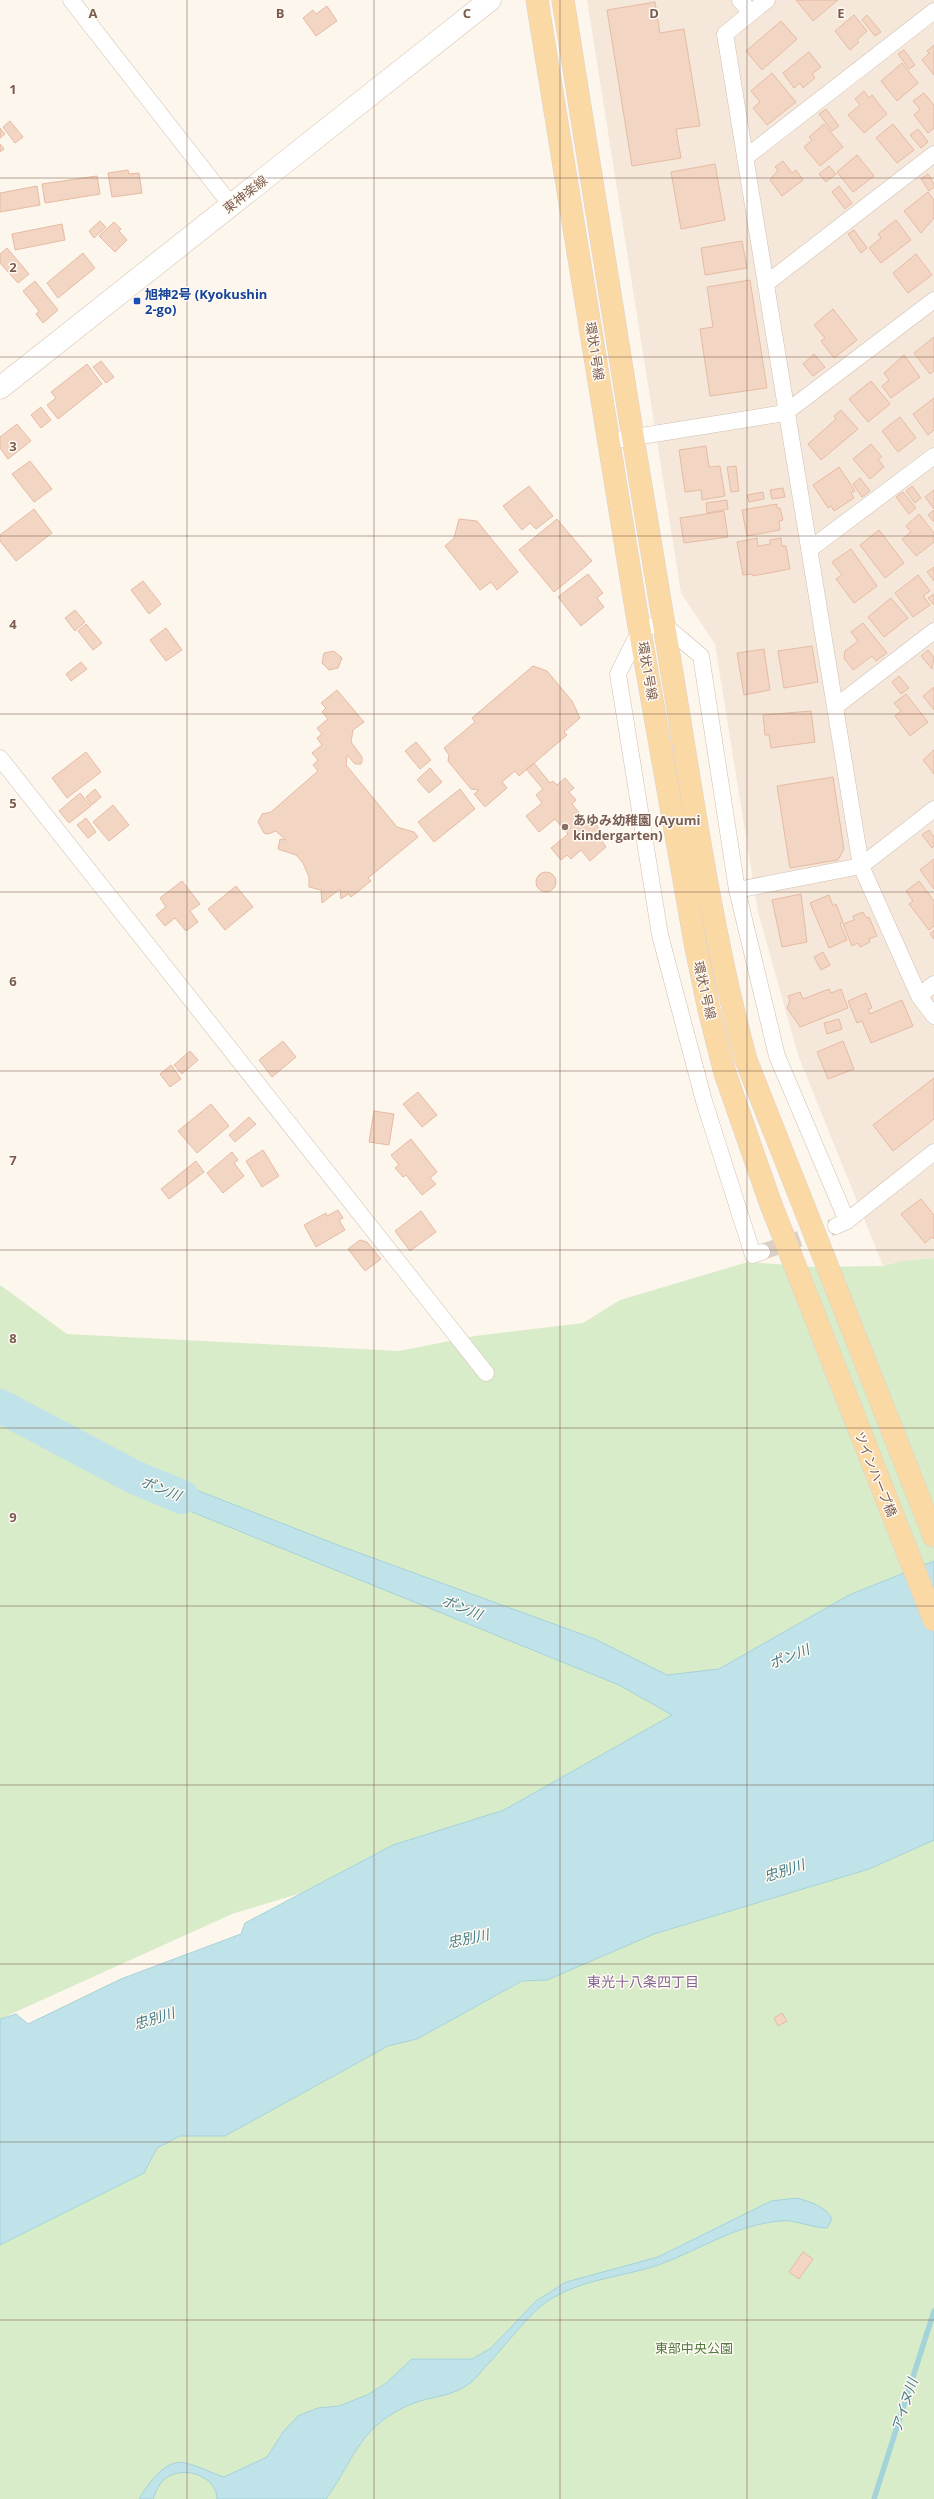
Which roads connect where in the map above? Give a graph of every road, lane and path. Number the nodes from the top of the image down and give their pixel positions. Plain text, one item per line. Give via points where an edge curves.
1 (71, 0) edge
2 (490, 0) edge
3 (537, 0) edge
4 (563, 0) edge
5 (740, 0) edge
6 (767, 0) edge
7 (934, 11) edge
8 (751, 14) junction
9 (934, 154) edge
10 (746, 156) junction
11 (231, 205) junction
12 (767, 283) junction
13 (934, 300) edge
14 (0, 388) edge
15 (785, 413) junction
16 (633, 437) junction
17 (610, 441) junction
18 (934, 456) edge
19 (810, 549) junction
20 (663, 624) junction
21 (641, 628) junction
22 (934, 631) edge
23 (835, 708) junction
24 (0, 758) edge
25 (934, 809) edge
26 (861, 866) junction
27 (737, 890) junction
28 (934, 984) edge
29 (919, 996) junction
30 (934, 1016) edge
31 (934, 1152) edge
32 (762, 1252) dead end
33 (817, 1327) joint
34 (486, 1373) dead end
35 (934, 1536) edge
36 (934, 1620) edge

1 - 11 street
2 - 11 main road, 東神楽線
3 - 17 main road, 環状1号線
4 - 16 main road, 環状1号線
5 - 8 street
6 - 8 street
7 - 10 street
8 - 10 street via 725,34
9 - 12 street
10 - 12 street
11 - 14 main road, 東神楽線
12 - 15 street
13 - 15 street
15 - 16 street
15 - 19 street
16 - 17 street
16 - 20 main road, 環状1号線
17 - 21 main road, 環状1号線
18 - 19 street
19 - 23 street
20 - 21 street
20 - 27 street via 701,656
20 - 35 main road, 環状1号線 via 717,939 746,1060
21 - 32 street via 618,674 660,935 704,1101 753,1255
21 - 33 main road, 環状1号線 via 696,948 724,1066 770,1202
22 - 23 street
23 - 26 street
24 - 34 street
25 - 26 street
26 - 27 street
26 - 29 street
27 - 31 street via 777,1056 842,1224
28 - 29 street
29 - 30 street
33 - 36 main road, ツインハープ橋

